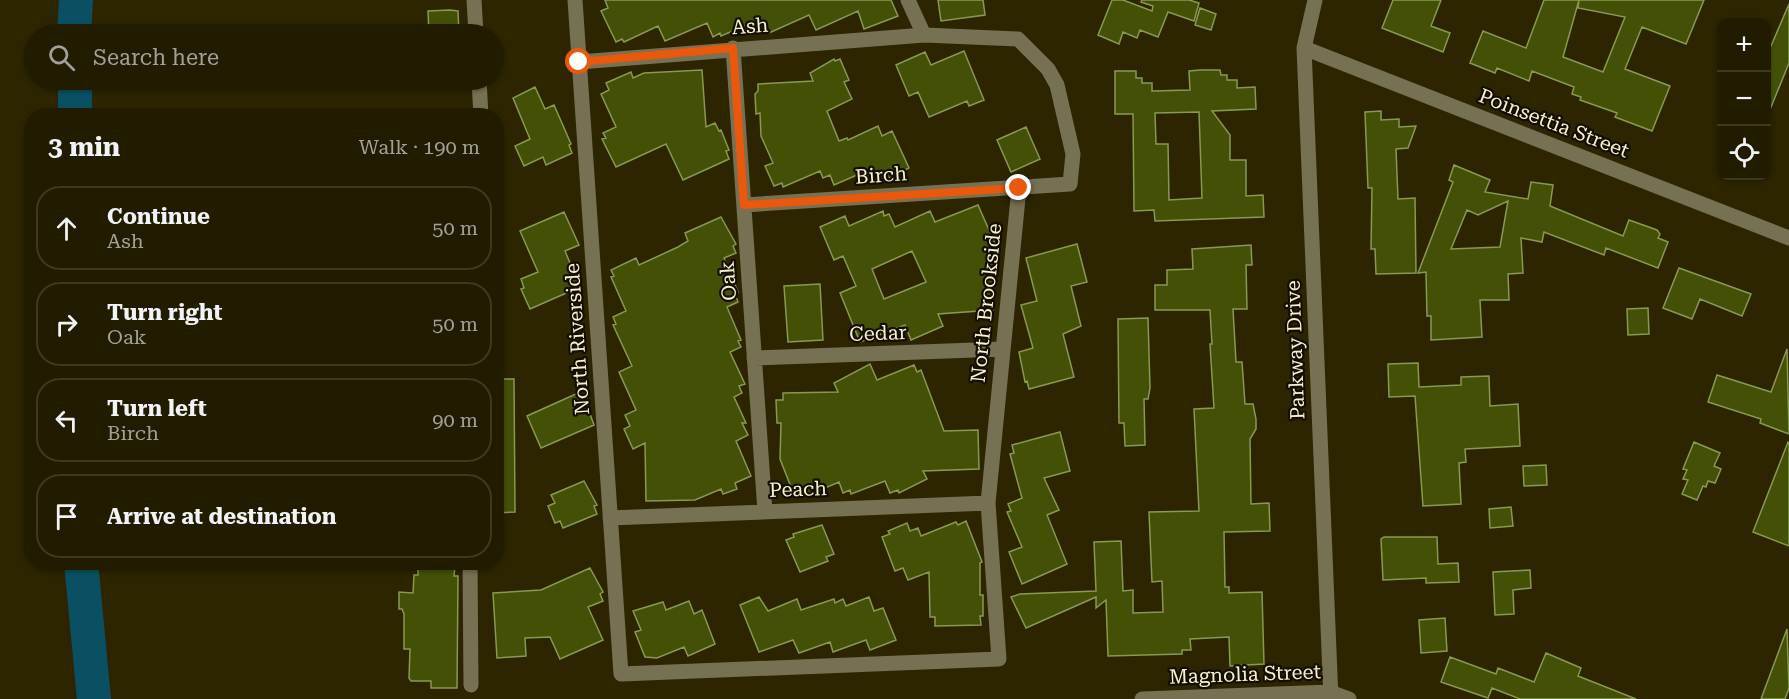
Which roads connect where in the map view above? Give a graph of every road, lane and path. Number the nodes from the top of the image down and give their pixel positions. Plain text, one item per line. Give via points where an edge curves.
1 (474, 0) edge
2 (575, 0) edge
3 (908, 0) edge
4 (1315, 0) edge
5 (475, 24) edge
6 (924, 36) junction
7 (733, 48) junction
8 (1304, 48) junction
9 (579, 62) junction
10 (480, 90) edge
11 (481, 108) edge
12 (1019, 188) junction
13 (744, 205) junction
14 (1789, 238) edge
15 (1002, 349) junction
16 (754, 358) junction
17 (988, 503) junction
18 (765, 512) junction
19 (610, 518) junction
20 (470, 570) edge
21 (621, 674) joint
22 (471, 685) dead end
23 (1330, 695) edge
24 (1142, 699) edge
25 (1349, 699) edge

1 - 5 street
2 - 9 street, North Riverside
3 - 6 street
4 - 8 street, Parkway Drive
6 - 7 street, Ash
6 - 12 street via 1018,39 1048,69 1057,85 1073,153 1070,184
7 - 9 street, Ash
7 - 13 street, Oak
8 - 14 street, Poinsettia Street
8 - 23 street, Parkway Drive
9 - 19 street, North Riverside
10 - 11 street
12 - 13 street, Birch
12 - 15 street, North Brookside
13 - 16 street, Oak
15 - 16 street, Cedar
15 - 17 street, North Brookside
16 - 18 street, Oak
17 - 18 street, Peach
17 - 21 street, North Brookside via 999,659
18 - 19 street, Peach
19 - 21 street, North Riverside
20 - 22 street
23 - 24 street, Magnolia Street
23 - 25 street, Magnolia Street

